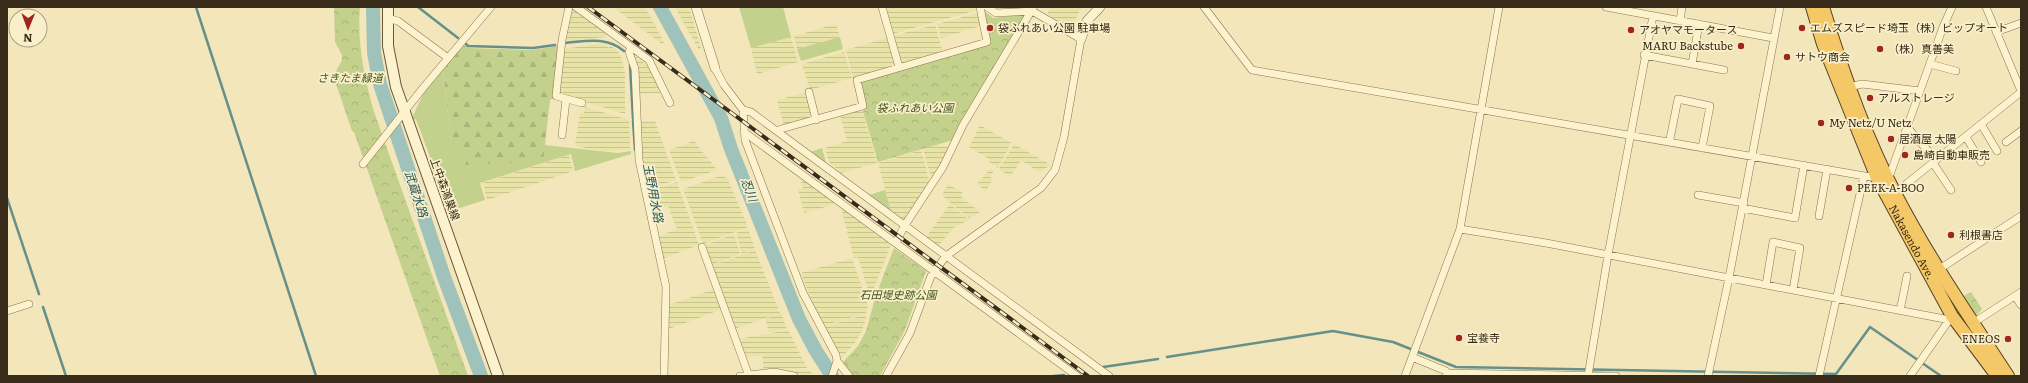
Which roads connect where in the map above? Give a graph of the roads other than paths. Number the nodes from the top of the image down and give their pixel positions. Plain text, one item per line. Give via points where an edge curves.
1 (388, 7) edge
2 (491, 7) edge
3 (569, 7) edge
4 (576, 7) edge
5 (696, 7) edge
6 (882, 7) edge
7 (980, 7) edge
8 (987, 7) edge
9 (1100, 7) edge
10 (1204, 7) edge
11 (1499, 7) edge
12 (1606, 7) edge
13 (1682, 7) edge
14 (1780, 7) edge
15 (1812, 7) edge
16 (1823, 7) edge
17 (1952, 7) edge
18 (1986, 7) edge
19 (1033, 9) edge
20 (1652, 16) junction
21 (387, 18) junction
22 (1680, 21) junction
23 (2021, 22) edge
24 (1699, 24) junction
25 (1996, 32) junction
26 (1773, 38) junction
27 (1081, 39) junction
28 (630, 47) junction
29 (1644, 55) junction
30 (448, 58) junction
31 (1692, 64) junction
32 (1930, 64) junction
33 (899, 67) junction
34 (716, 68) joint
35 (1724, 70) dead end
36 (1956, 71) dead end
37 (1849, 87) junction
38 (1920, 91) junction
39 (809, 92) dead end
40 (2021, 92) edge
41 (566, 100) junction
42 (582, 103) dead end
43 (670, 103) dead end
44 (743, 110) junction
45 (1481, 110) junction
46 (402, 116) junction
47 (816, 120) junction
48 (1981, 124) junction
49 (1907, 127) junction
50 (2021, 131) edge
51 (744, 132) junction
52 (778, 132) junction
53 (1630, 134) junction
54 (562, 135) dead end
55 (1966, 137) junction
56 (1670, 139) junction
57 (2006, 142) dead end
58 (1702, 146) junction
59 (1997, 151) dead end
60 (1752, 155) junction
61 (1934, 162) junction
62 (1981, 162) dead end
63 (363, 164) dead end
64 (1804, 165) junction
65 (1826, 169) junction
66 (1876, 177) junction
67 (1951, 190) dead end
68 (1895, 193) junction
69 (1698, 195) dead end
70 (1743, 205) junction
71 (1819, 216) dead end
72 (2021, 216) edge
73 (905, 225) junction
74 (1460, 229) junction
75 (896, 242) junction
76 (702, 247) dead end
77 (1608, 255) junction
78 (946, 256) junction
79 (934, 270) junction
80 (1938, 270) junction
81 (1907, 276) dead end
82 (1729, 278) junction
83 (1766, 285) junction
84 (1793, 290) junction
85 (2018, 294) edge
86 (1838, 298) junction
87 (29, 304) dead end
88 (2021, 305) edge
89 (7, 311) edge
90 (1900, 311) junction
91 (1951, 318) junction
92 (1973, 323) junction
93 (1412, 356) junction
94 (836, 362) junction
95 (1447, 374) edge
96 (1512, 374) edge
97 (749, 375) edge
98 (1588, 375) edge
99 (498, 376) edge
100 (664, 376) edge
101 (740, 376) edge
102 (794, 376) edge
103 (832, 376) edge
104 (849, 376) edge
105 (886, 376) edge
106 (1077, 376) edge
107 (1109, 376) edge
108 (1405, 376) edge
109 (1616, 376) edge
110 (1708, 376) edge
111 (1819, 376) edge
112 (1910, 376) edge
113 (1998, 376) edge
114 (2008, 376) edge

1 - 21 main road, 上中森鴻巣線
2 - 30 street
3 - 41 street via 562,40 556,96
4 - 28 street
5 - 34 street
6 - 33 street
7 - 33 street via 987,42
8 - 19 street via 996,14
9 - 27 street via 1087,21
10 - 45 street via 1252,70
11 - 45 street
12 - 20 street
13 - 22 street
14 - 26 street
15 - 66 highway, Nakasendo Ave. via 1823,44
16 - 37 highway, Nakasendo Ave.
17 - 32 street
18 - 25 street
19 - 27 street
19 - 73 street via 967,118 944,167
20 - 22 street
20 - 29 street
21 - 30 street via 398,20
21 - 46 main road, 上中森鴻巣線 via 391,68
22 - 24 street
23 - 25 street
24 - 26 street
24 - 31 street
25 - 40 street
26 - 60 street
27 - 78 street via 1064,137 1055,170 1041,188
28 - 43 street via 649,60
28 - 100 street via 629,52 635,69 639,160 666,287
29 - 31 street
29 - 53 street
30 - 46 street
31 - 35 street
32 - 36 street
32 - 38 street
33 - 47 street via 857,80 863,106
34 - 44 street via 724,85
37 - 38 street via 1862,84
37 - 66 highway, Nakasendo Ave.
38 - 49 street
39 - 47 street
40 - 48 street
41 - 42 street
41 - 54 street
44 - 51 street
44 - 52 street via 751,112
45 - 53 street
45 - 74 street
46 - 63 street
46 - 99 main road, 上中森鴻巣線
47 - 52 street
48 - 55 street
48 - 59 street
49 - 61 street
49 - 66 street
50 - 57 street
51 - 75 street
51 - 94 street via 804,293 836,355
52 - 73 street
53 - 56 street
53 - 58 street
53 - 77 street
55 - 61 street
55 - 62 street
56 - 58 street
56 - 58 street via 1678,99 1710,106
58 - 60 street
60 - 64 street
60 - 66 street
60 - 70 street
61 - 67 street
61 - 68 street
64 - 65 street
64 - 70 street via 1795,218
65 - 66 street
65 - 71 street
66 - 68 highway, Nakasendo Ave.
66 - 86 street
66 - 91 highway, Nakasendo Ave.
68 - 80 highway, Nakasendo Ave.
69 - 70 street
70 - 82 street
72 - 80 street
73 - 75 street
73 - 78 street
74 - 77 street
74 - 93 street
75 - 79 street
76 - 97 street
77 - 82 street
77 - 98 street
78 - 79 street
78 - 107 street
79 - 105 street via 910,333
79 - 106 street
80 - 92 highway, Nakasendo Ave.
81 - 90 street
82 - 83 street
82 - 110 street
83 - 84 street
83 - 84 street via 1773,242 1800,248
84 - 86 street
85 - 88 street
85 - 92 street
86 - 90 street
86 - 111 street
87 - 89 street
90 - 91 street
91 - 112 street
91 - 113 highway, Nakasendo Ave.
92 - 114 highway, Nakasendo Ave.
93 - 95 street
93 - 108 street
94 - 103 street
94 - 104 street
95 - 96 street
96 - 98 street
97 - 101 street
97 - 102 street via 774,372
98 - 109 street

